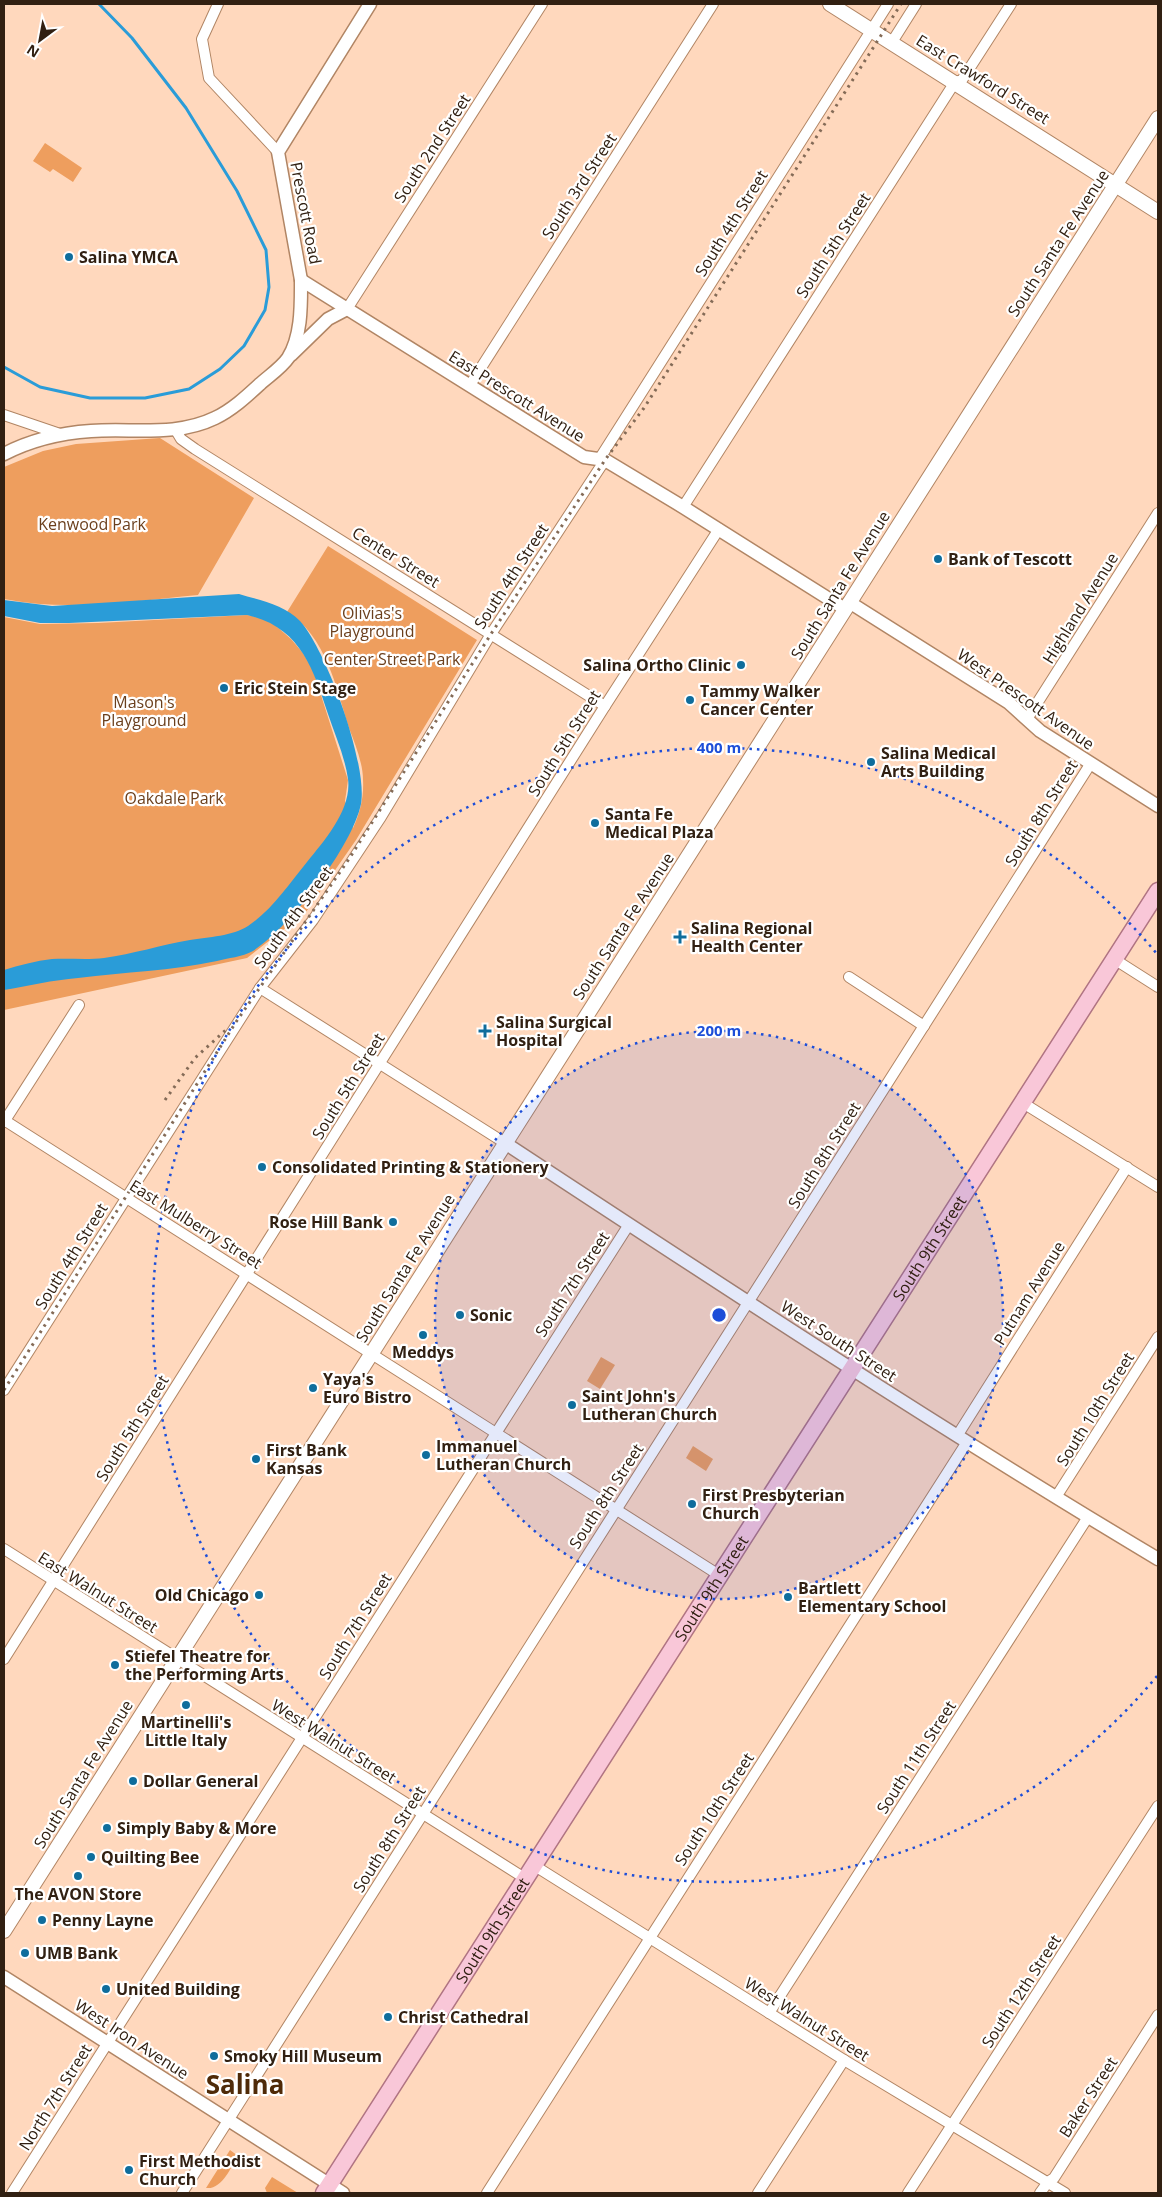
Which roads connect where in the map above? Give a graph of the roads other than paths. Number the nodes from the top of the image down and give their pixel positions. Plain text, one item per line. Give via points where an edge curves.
1 (218, 4) edge
2 (370, 4) edge
3 (542, 4) edge
4 (713, 4) edge
5 (830, 4) edge
6 (888, 4) edge
7 (916, 4) edge
8 (1011, 4) edge
9 (872, 30) junction
10 (892, 42) junction
11 (955, 82) junction
12 (1158, 118) edge
13 (278, 152) junction
14 (1116, 185) junction
15 (1158, 212) edge
16 (301, 280) junction
17 (347, 309) junction
18 (288, 358) junction
19 (470, 385) junction
20 (4, 415) edge
21 (175, 430) junction
22 (60, 434) junction
23 (4, 454) edge
24 (602, 459) junction
25 (684, 507) junction
26 (1158, 513) edge
27 (719, 529) junction
28 (847, 606) junction
29 (491, 634) junction
30 (605, 706) junction
31 (1028, 719) junction
32 (1091, 763) junction
33 (1158, 806) edge
34 (1158, 891) edge
35 (1114, 959) junction
36 (849, 977) dead end
37 (1158, 987) edge
38 (260, 988) junction
39 (79, 1005) dead end
40 (924, 1026) junction
41 (380, 1064) junction
42 (1023, 1103) junction
43 (4, 1121) edge
44 (505, 1143) junction
45 (1127, 1167) junction
46 (1158, 1187) edge
47 (126, 1197) junction
48 (628, 1226) junction
49 (247, 1274) junction
50 (749, 1302) junction
51 (1158, 1336) edge
52 (372, 1353) junction
53 (851, 1368) junction
54 (4, 1390) edge
55 (494, 1434) junction
56 (962, 1439) junction
57 (1056, 1497) junction
58 (614, 1510) junction
59 (1088, 1517) junction
60 (4, 1549) edge
61 (1158, 1559) edge
62 (719, 1575) junction
63 (53, 1581) junction
64 (4, 1659) edge
65 (177, 1659) junction
66 (301, 1738) junction
67 (1158, 1806) edge
68 (422, 1814) junction
69 (530, 1873) junction
70 (4, 1931) edge
71 (650, 1938) junction
72 (4, 1977) edge
73 (769, 2013) junction
74 (1158, 2015) edge
75 (1155, 2026) edge
76 (107, 2043) junction
77 (844, 2060) junction
78 (228, 2120) junction
79 (952, 2126) junction
80 (1048, 2182) junction
81 (332, 2190) edge
82 (12, 2193) edge
83 (182, 2193) edge
84 (487, 2193) edge
85 (758, 2193) edge
86 (908, 2193) edge
87 (1040, 2193) edge
88 (1065, 2193) edge

1 - 13 street, Prescott Road via 202,39 209,78
2 - 13 street
3 - 17 street, South 2nd Street
4 - 19 street, South 3rd Street
5 - 9 main road, East Crawford Street
6 - 9 street, South 4th Street
7 - 10 street
8 - 11 street, South 5th Street via 962,80
9 - 10 main road, East Crawford Street
9 - 24 street, South 4th Street
10 - 11 main road, East Crawford Street
11 - 14 main road, East Crawford Street
11 - 25 street, South 5th Street
12 - 14 main road, South Santa Fe Avenue
13 - 16 street, Prescott Road
14 - 15 main road, East Crawford Street
14 - 28 main road, South Santa Fe Avenue
16 - 17 street, East Prescott Avenue
16 - 18 street, Prescott Road via 296,338
17 - 18 street via 328,319
17 - 19 street, East Prescott Avenue
18 - 21 street via 222,414
19 - 24 street, East Prescott Avenue via 584,457
20 - 22 street
21 - 22 street
21 - 29 street, Center Street via 195,449
22 - 23 street
24 - 25 street, East Prescott Avenue
24 - 29 street, South 4th Street
25 - 27 street, East Prescott Avenue
26 - 31 street, Highland Avenue
27 - 28 street, East Prescott Avenue
27 - 30 street, South 5th Street
28 - 31 street, West Prescott Avenue via 1009,703
28 - 44 main road, South Santa Fe Avenue
29 - 30 street, Center Street
29 - 38 street, South 4th Street via 381,817 313,920
30 - 41 street, South 5th Street
31 - 32 street, West Prescott Avenue via 1040,731
32 - 33 street, West Prescott Avenue
32 - 40 street, South 8th Street
34 - 35 main road, South 9th Street
35 - 37 street
35 - 42 main road, South 9th Street
36 - 40 street
38 - 41 street
38 - 47 street, South 4th Street
39 - 43 street
40 - 50 street, South 8th Street
41 - 44 street
41 - 49 street, South 5th Street
42 - 45 street
42 - 53 main road, South 9th Street
43 - 47 street, East Mulberry Street
44 - 48 street, West South Street
44 - 52 main road, South Santa Fe Avenue
45 - 46 street
45 - 56 street, Putnam Avenue
47 - 49 street, East Mulberry Street
47 - 54 street, South 4th Street
48 - 50 street, West South Street
48 - 55 street, South 7th Street
49 - 52 street, East Mulberry Street
49 - 63 street, South 5th Street
50 - 53 street, West South Street
50 - 58 street, South 8th Street
51 - 57 street, South 10th Street
52 - 55 street, East Mulberry Street
52 - 65 main road, South Santa Fe Avenue
53 - 56 street, West South Street
53 - 62 main road, South 9th Street
55 - 58 street, East Mulberry Street
55 - 66 street, South 7th Street
56 - 57 street, West South Street
56 - 71 street, South 10th Street
57 - 59 street, West South Street
58 - 62 street, East Mulberry Street
58 - 68 street, South 8th Street
59 - 61 street, West South Street
59 - 73 street, South 11th Street
60 - 63 street, East Walnut Street
62 - 69 main road, South 9th Street
63 - 64 street, South 5th Street
63 - 65 street, East Walnut Street
65 - 66 street, West Walnut Street
65 - 70 main road, South Santa Fe Avenue
66 - 68 street, West Walnut Street
66 - 76 street, South 7th Street
67 - 79 street, South 12th Street
68 - 69 street, West Walnut Street
68 - 78 street, South 8th Street
69 - 71 street, West Walnut Street
69 - 81 main road, South 9th Street
71 - 73 street, West Walnut Street
71 - 84 street, South 10th Street
72 - 76 street, West Iron Avenue
73 - 77 street, West Walnut Street
74 - 75 street, Baker Street
75 - 80 street, Baker Street via 1054,2178
76 - 78 street, West Iron Avenue
76 - 82 street, North 7th Street
77 - 79 street, West Walnut Street
77 - 85 street
78 - 81 street, West Iron Avenue
78 - 83 street, South 8th Street
79 - 80 street, West Walnut Street
79 - 86 street, South 12th Street
80 - 87 street, Baker Street
80 - 88 street, West Walnut Street

